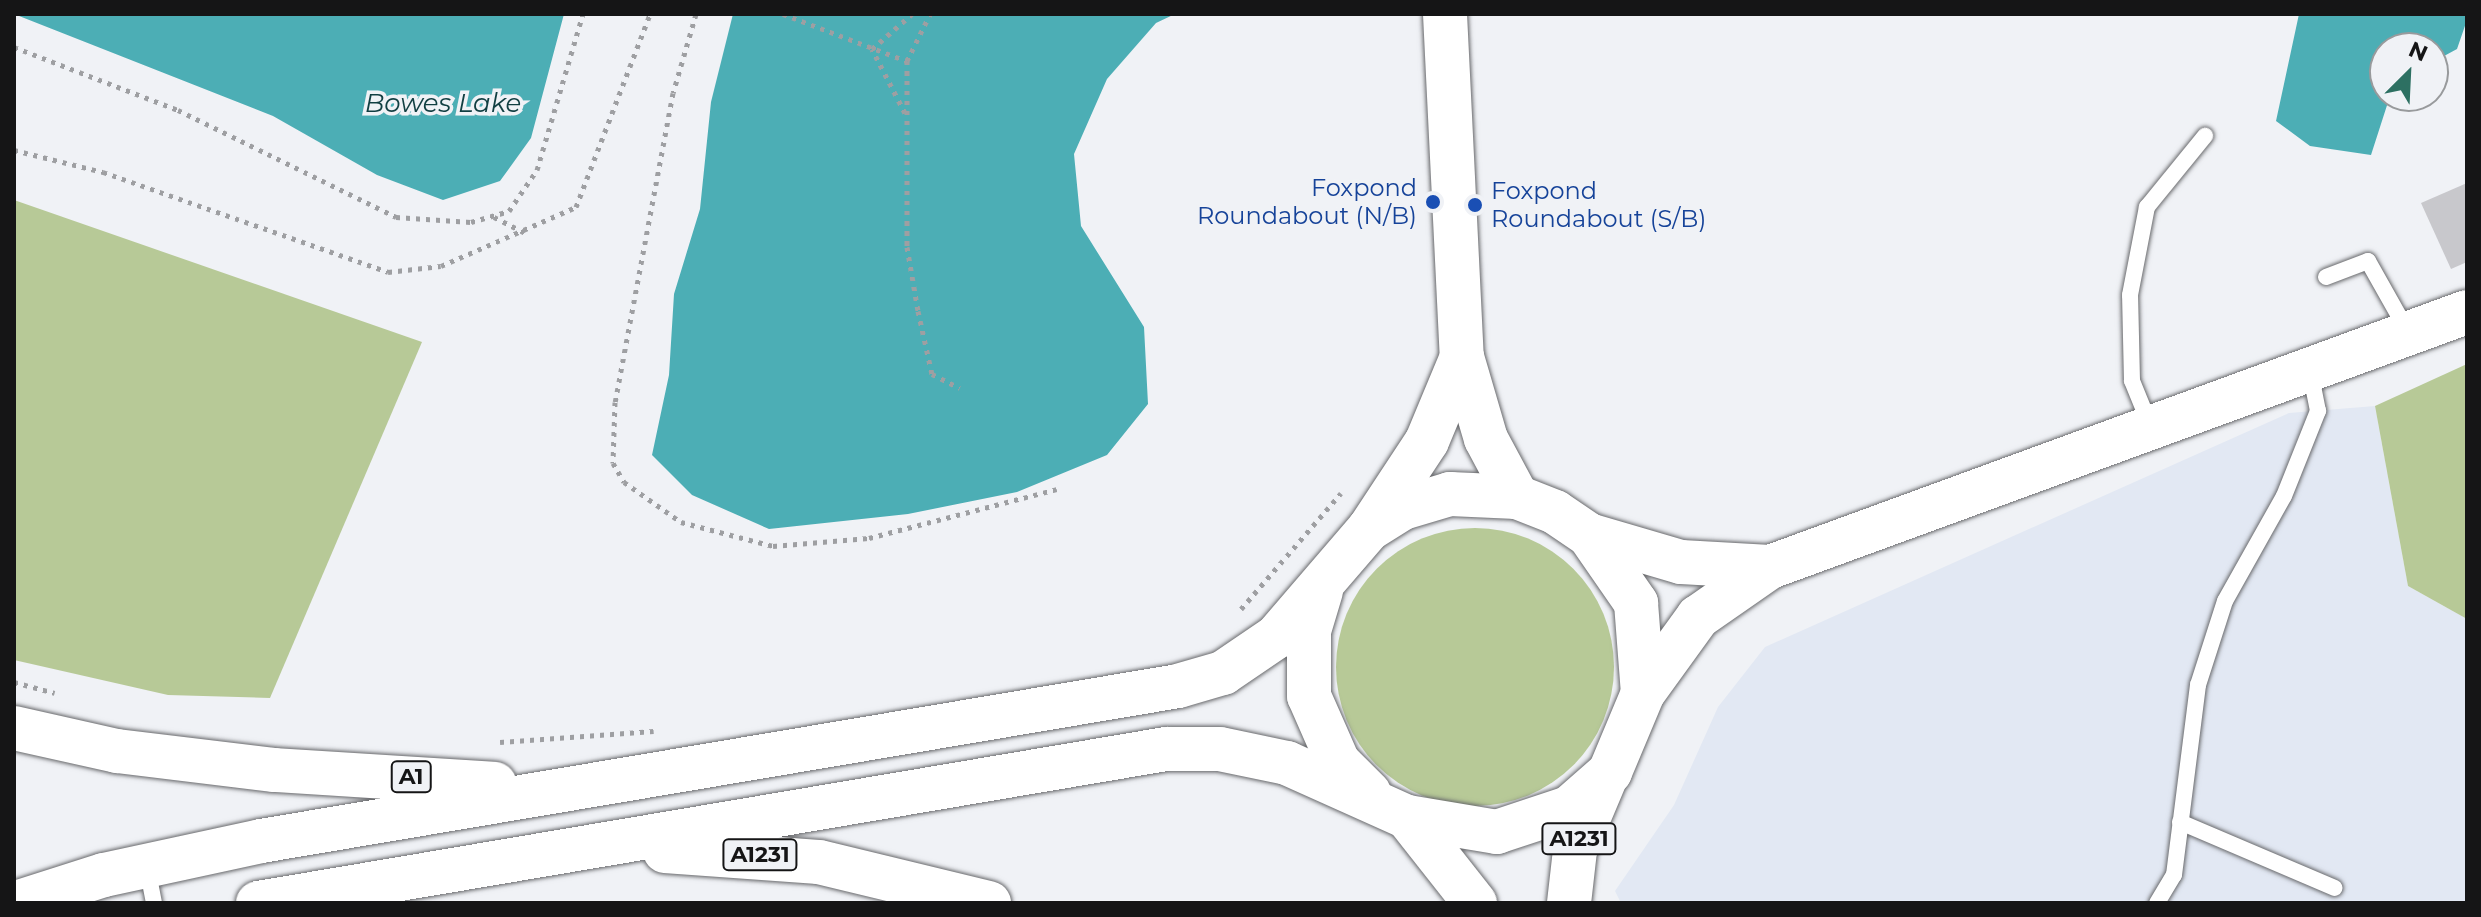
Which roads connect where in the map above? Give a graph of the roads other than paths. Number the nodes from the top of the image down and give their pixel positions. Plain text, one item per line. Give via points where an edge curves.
1 (1445, 14) edge
2 (2205, 136) dead end
3 (2326, 277) dead end
4 (2467, 312) edge
5 (2410, 334) junction
6 (1462, 357) junction
7 (2310, 371) junction
8 (2151, 426) junction
9 (1517, 497) junction
10 (1369, 529) junction
11 (1589, 535) junction
12 (1770, 567) junction
13 (1322, 588) junction
14 (1643, 693) junction
15 (14, 728) edge
16 (1605, 779) junction
17 (546, 791) junction
18 (1370, 794) junction
19 (1407, 817) junction
20 (2180, 822) junction
21 (525, 853) junction
22 (151, 884) edge
23 (2335, 888) dead end
24 (16, 903) edge
25 (258, 903) edge
26 (989, 903) edge
27 (1475, 903) edge
28 (1569, 903) edge
29 (2157, 903) edge

1 - 6 main road
2 - 8 lane via 2147,207 2133,280 2132,381
3 - 5 lane via 2368,261
4 - 5 main road
5 - 7 main road
6 - 9 main road via 1486,439
6 - 10 main road via 1427,441
7 - 8 main road
7 - 20 lane via 2318,411 2284,496 2225,601 2198,685
8 - 12 main road
9 - 10 main road via 1450,494 1403,508
9 - 11 main road
10 - 13 main road
11 - 12 main road via 1681,562
11 - 14 main road via 1636,603
12 - 14 main road via 1698,617
13 - 17 main road via 1247,659 1178,686
13 - 18 main road via 1309,631 1309,696 1338,762
14 - 16 main road
15 - 17 main road, A1 via 117,751 275,770
16 - 19 main road via 1569,808 1497,832
16 - 28 main road, A1231 via 1575,850
17 - 22 main road
18 - 19 main road
18 - 21 main road, A1231 via 1287,763 1220,749 1166,749
19 - 27 main road
20 - 23 lane
20 - 29 lane via 2174,875
21 - 25 main road, A1231
21 - 26 main road, A1231 via 721,850 819,862
22 - 24 main road

